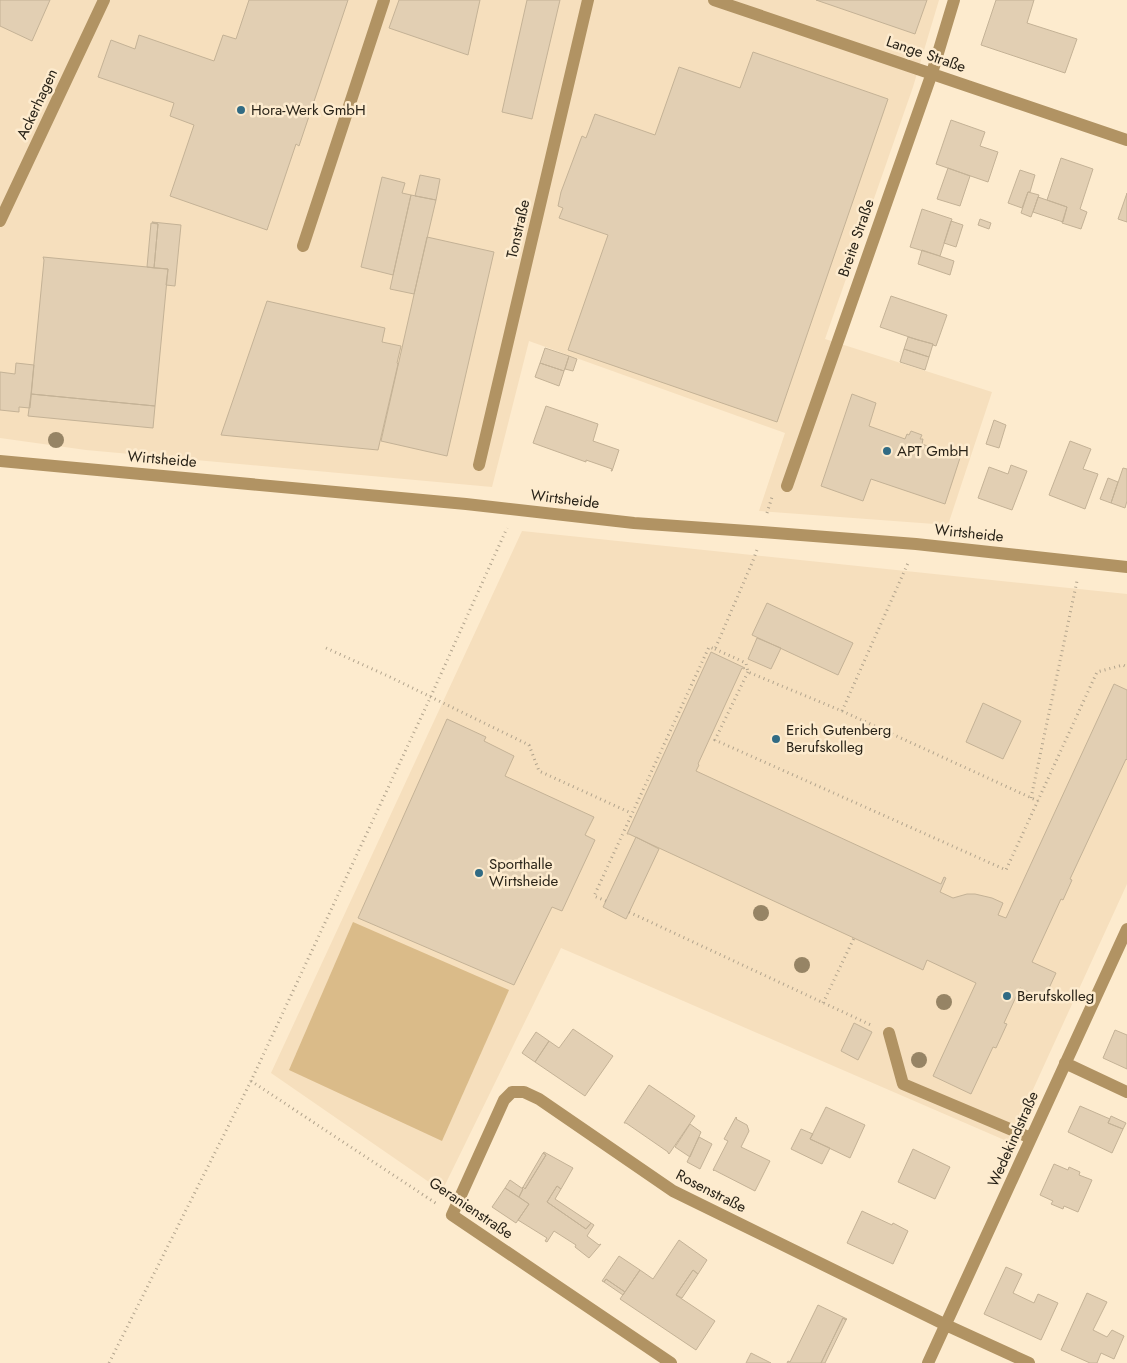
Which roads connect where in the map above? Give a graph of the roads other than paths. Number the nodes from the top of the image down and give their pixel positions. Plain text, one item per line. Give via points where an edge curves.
1 (104, 0) edge
2 (384, 0) edge
3 (588, 0) edge
4 (714, 0) edge
5 (954, 0) edge
6 (932, 73) junction
7 (1127, 140) edge
8 (0, 221) edge
9 (303, 246) dead end
10 (0, 461) edge
11 (479, 464) dead end
12 (787, 486) dead end
13 (1127, 567) edge
14 (1127, 929) edge
15 (889, 1033) road end
16 (1065, 1063) junction
17 (1127, 1092) edge
18 (1031, 1138) junction
19 (452, 1214) joint
20 (946, 1325) junction
21 (671, 1363) edge
22 (928, 1363) edge
23 (1029, 1363) edge

1 - 8 street, Ackerhagen
2 - 9 street
3 - 11 street, Tonstraße
4 - 6 street, Lange Straße
5 - 6 street, Breite Straße
6 - 7 street, Lange Straße
6 - 12 street, Breite Straße
10 - 13 street, Wirtsheide via 516,509 634,524 916,544
14 - 16 street, Wedekindstraße
15 - 18 street via 903,1084
16 - 17 street
16 - 18 street, Wedekindstraße
18 - 20 street, Wedekindstraße
19 - 20 street, Rosenstraße via 504,1100 512,1092 524,1092 673,1191
19 - 21 street, Geranienstraße
20 - 22 street, Wedekindstraße
20 - 23 street, Rosenstraße

